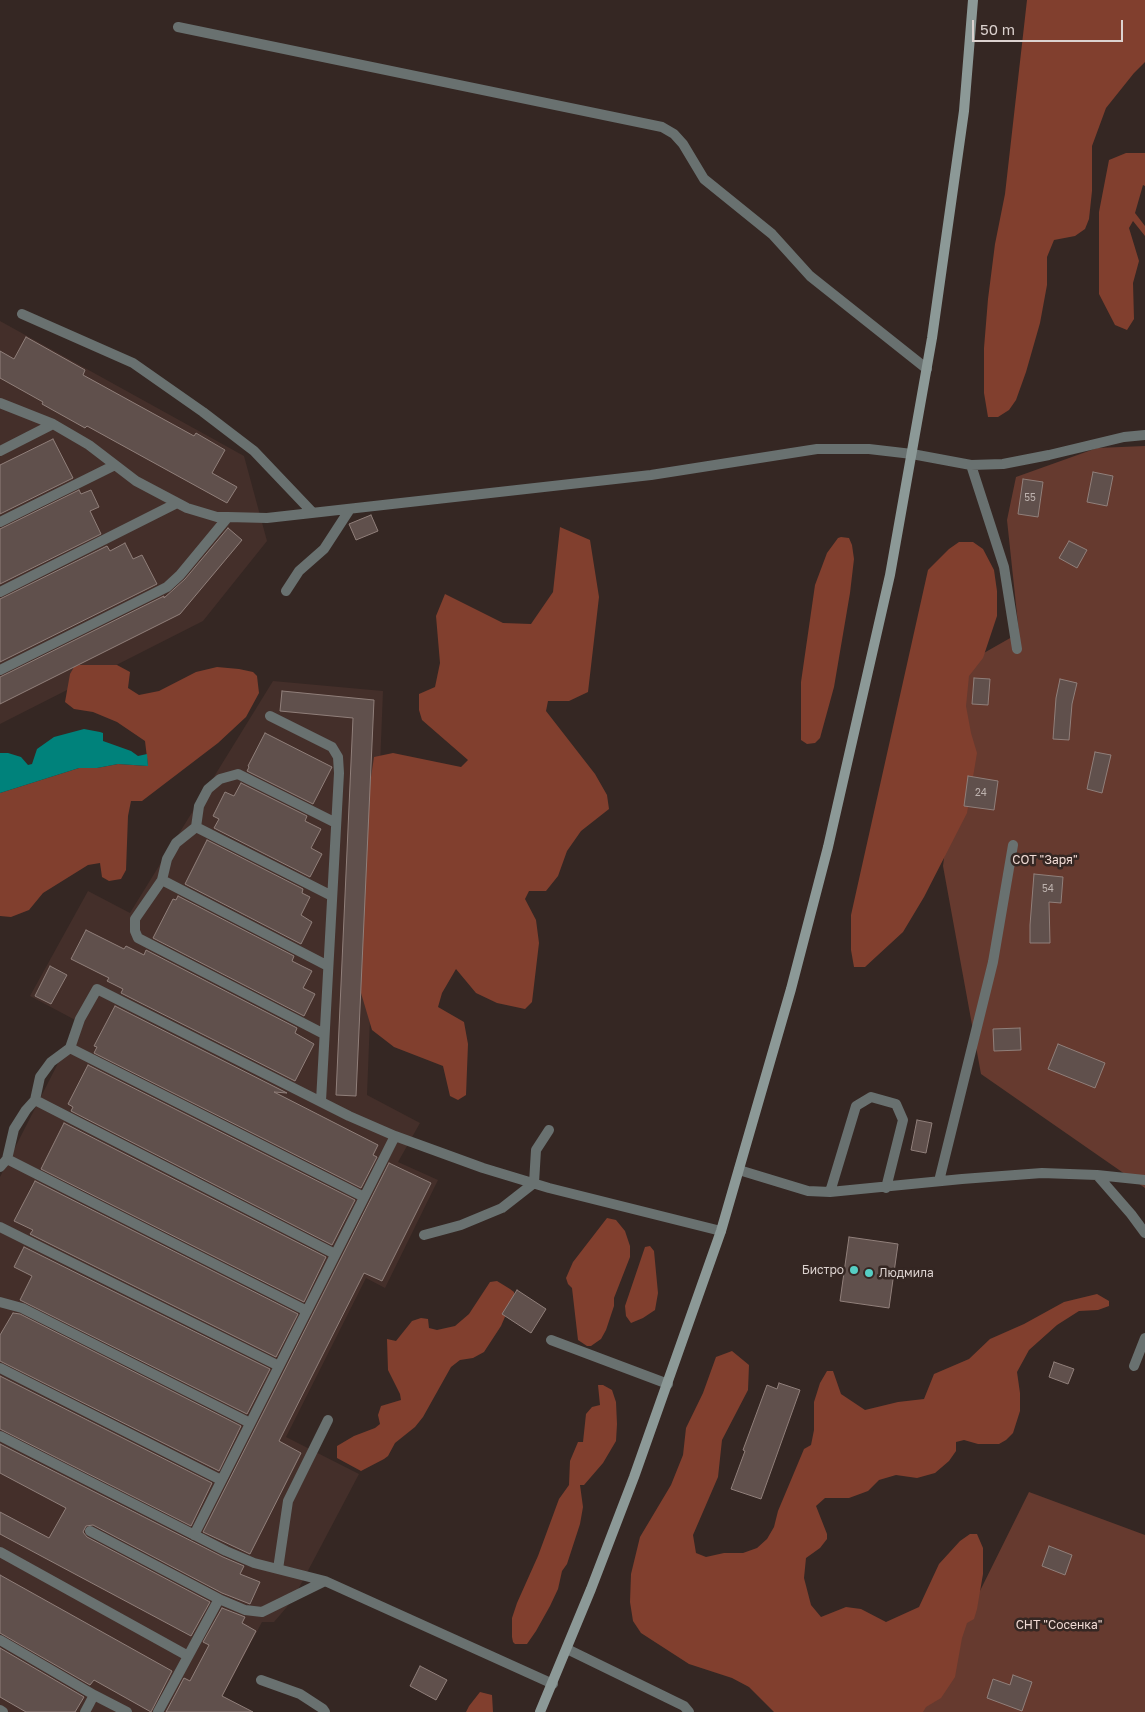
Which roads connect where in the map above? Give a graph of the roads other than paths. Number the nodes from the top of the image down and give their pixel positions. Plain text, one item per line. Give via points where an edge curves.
1 (973, 0) edge
2 (178, 27) dead end
3 (22, 314) dead end
4 (926, 369) junction
5 (0, 403) edge
6 (53, 424) junction
7 (1145, 435) edge
8 (0, 451) edge
9 (912, 454) junction
10 (115, 465) junction
11 (971, 466) junction
12 (177, 503) junction
13 (350, 509) junction
14 (313, 513) junction
15 (228, 518) junction
16 (0, 522) edge
17 (286, 591) dead end
18 (0, 592) edge
19 (1017, 649) dead end
20 (0, 670) edge
21 (270, 716) dead end
22 (336, 823) junction
23 (196, 827) junction
24 (1013, 845) dead end
25 (162, 880) junction
26 (332, 896) junction
27 (328, 966) junction
28 (324, 1034) junction
29 (70, 1048) junction
30 (35, 1100) junction
31 (321, 1101) junction
32 (550, 1130) dead end
33 (394, 1136) junction
34 (3, 1163) edge
35 (740, 1170) junction
36 (1097, 1175) junction
37 (1145, 1180) edge
38 (938, 1181) junction
39 (534, 1183) junction
40 (886, 1188) junction
41 (830, 1192) junction
42 (364, 1197) junction
43 (0, 1227) edge
44 (721, 1231) junction
45 (1145, 1234) edge
46 (424, 1235) dead end
47 (335, 1254) junction
48 (0, 1302) edge
49 (306, 1311) junction
50 (1145, 1338) edge
51 (551, 1340) dead end
52 (279, 1366) junction
53 (1134, 1366) dead end
54 (0, 1368) edge
55 (668, 1384) junction
56 (328, 1420) dead end
57 (250, 1423) junction
58 (0, 1436) edge
59 (221, 1480) junction
60 (90, 1530) dead end
61 (194, 1535) junction
62 (0, 1552) edge
63 (278, 1569) junction
64 (325, 1581) junction
65 (219, 1599) junction
66 (0, 1640) edge
67 (567, 1649) junction
68 (188, 1656) junction
69 (261, 1680) dead end
70 (552, 1684) junction
71 (94, 1695) junction
72 (85, 1712) edge
73 (127, 1712) edge
74 (158, 1712) edge
75 (325, 1712) edge
76 (540, 1712) edge
77 (689, 1712) edge

1 - 4 main road via 964,110
2 - 4 lane via 662,127 683,144 704,179 772,234 810,276
3 - 14 lane via 133,363 254,451
4 - 9 main road
5 - 6 lane
6 - 8 lane
6 - 10 lane
7 - 11 lane via 1003,464
9 - 11 lane
9 - 13 lane via 869,449 817,449 651,474
9 - 35 main road via 890,575 828,847
10 - 12 lane via 136,481
10 - 16 lane
11 - 19 lane via 1004,567
12 - 15 lane
12 - 18 lane
13 - 14 lane
13 - 17 lane via 324,549 299,571
14 - 15 lane
15 - 20 lane via 167,587
21 - 22 lane via 332,747 338,757 339,773
22 - 23 lane via 238,774 220,779 208,789 199,806
22 - 26 lane
23 - 25 lane via 176,842 167,859
23 - 26 lane
24 - 38 lane via 993,962
25 - 27 lane
25 - 28 lane via 135,919 134,931 138,938
26 - 27 lane
27 - 28 lane
28 - 31 lane
29 - 30 lane via 51,1062 40,1076
29 - 31 lane via 80,1019 97,989
29 - 42 lane
30 - 34 lane via 14,1129
30 - 47 lane
31 - 33 lane
32 - 39 lane via 536,1150
33 - 39 lane
33 - 42 lane
34 - 49 lane
35 - 41 lane via 808,1191
35 - 44 main road
36 - 37 lane
36 - 38 lane via 1042,1173
36 - 45 lane via 1132,1214
38 - 40 lane
39 - 44 lane
39 - 46 lane via 502,1208 461,1225
40 - 41 lane
40 - 41 lane via 903,1120 896,1104 872,1097 856,1106
42 - 47 lane
43 - 52 lane
44 - 55 main road
47 - 49 lane
48 - 57 lane via 22,1308
49 - 52 lane
50 - 53 lane
51 - 55 lane
52 - 57 lane
54 - 59 lane
55 - 67 main road
56 - 63 lane via 288,1501
57 - 59 lane
58 - 61 lane
59 - 61 lane
60 - 65 lane
61 - 63 lane via 254,1563
62 - 68 lane
63 - 64 lane
64 - 65 lane via 262,1612 245,1610
64 - 70 lane
65 - 68 lane
66 - 71 lane
67 - 70 main road
67 - 77 lane via 684,1706
68 - 74 lane
69 - 75 lane via 300,1694
70 - 76 main road
71 - 72 lane
71 - 73 lane

